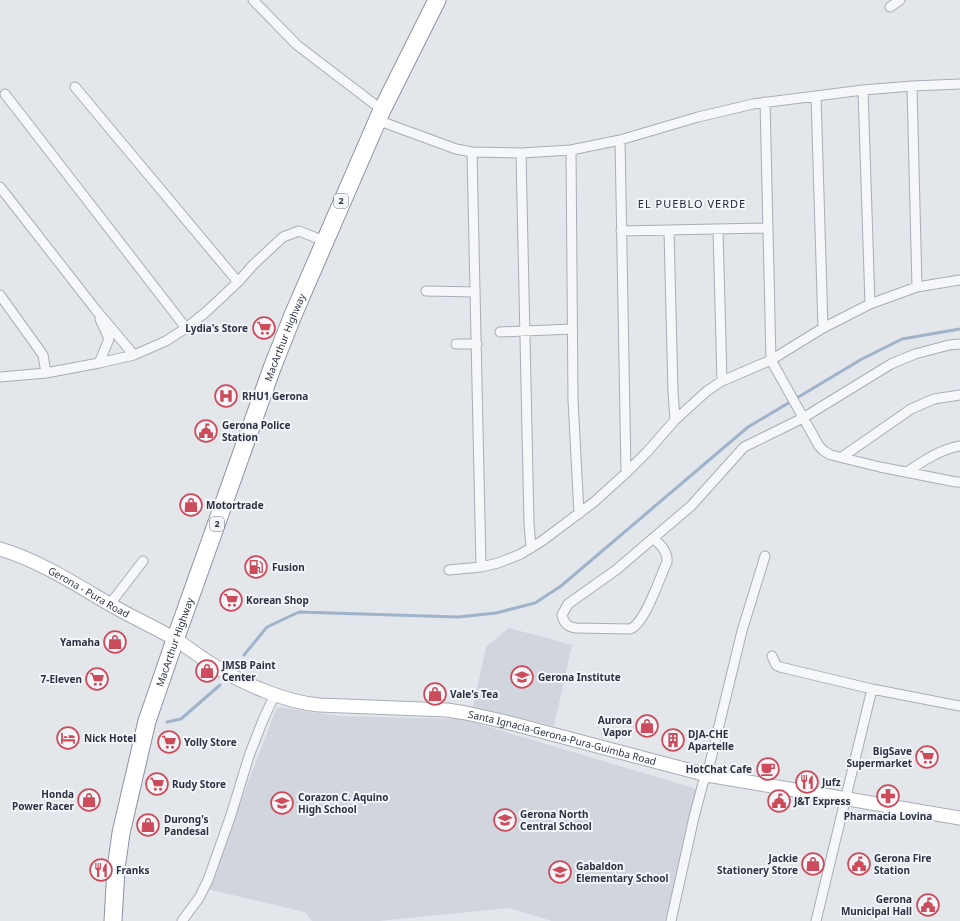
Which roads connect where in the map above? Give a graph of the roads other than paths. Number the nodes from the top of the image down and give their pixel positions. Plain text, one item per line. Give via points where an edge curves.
1 (253, 0) edge
2 (900, 0) edge
3 (433, 2) edge
4 (890, 8) dead end
5 (960, 84) edge
6 (912, 86) junction
7 (75, 87) dead end
8 (863, 90) junction
9 (5, 94) dead end
10 (816, 96) junction
11 (765, 102) junction
12 (379, 115) junction
13 (620, 140) junction
14 (571, 150) junction
15 (472, 152) junction
16 (521, 153) junction
17 (0, 187) edge
18 (768, 228) junction
19 (669, 230) junction
20 (718, 230) junction
21 (621, 231) junction
22 (324, 241) junction
23 (960, 280) edge
24 (238, 282) junction
25 (917, 287) junction
26 (426, 291) dead end
27 (475, 292) junction
28 (0, 296) edge
29 (870, 304) junction
30 (96, 310) junction
31 (186, 328) junction
32 (823, 328) junction
33 (572, 329) junction
34 (500, 332) dead end
35 (525, 332) junction
36 (456, 344) dead end
37 (476, 344) junction
38 (960, 344) edge
39 (134, 355) junction
40 (771, 360) junction
41 (99, 363) junction
42 (46, 373) junction
43 (0, 377) edge
44 (722, 381) junction
45 (960, 395) edge
46 (800, 414) junction
47 (675, 420) junction
48 (960, 446) edge
49 (842, 457) junction
50 (907, 472) junction
51 (626, 473) junction
52 (960, 482) edge
53 (579, 514) junction
54 (654, 538) junction
55 (531, 548) junction
56 (0, 549) edge
57 (765, 556) dead end
58 (143, 561) dead end
59 (480, 567) junction
60 (449, 570) dead end
61 (110, 604) junction
62 (175, 640) junction
63 (772, 656) dead end
64 (872, 688) junction
65 (275, 694) junction
66 (960, 706) edge
67 (707, 776) junction
68 (846, 799) junction
69 (960, 818) edge
70 (113, 921) edge
71 (182, 921) edge
72 (671, 921) edge
73 (816, 921) edge

1 - 12 street via 297,45
2 - 4 street
3 - 12 highway, MacArthur Highway / 2
5 - 6 street
6 - 8 street
6 - 25 street
7 - 24 street
8 - 10 street
8 - 29 street
9 - 31 street
10 - 11 street
10 - 32 street
11 - 13 street via 698,117
11 - 18 street
12 - 15 street via 456,149
12 - 22 highway, MacArthur Highway / 2
13 - 14 street
13 - 21 street
14 - 16 street
14 - 33 street
15 - 16 street
15 - 27 street
16 - 35 street
17 - 30 street
18 - 20 street
18 - 40 street
19 - 20 street
19 - 21 street
19 - 47 street
20 - 44 street
21 - 51 street
22 - 24 street via 299,230 283,237
22 - 62 highway, MacArthur Highway / 2 via 272,368
23 - 25 street
24 - 31 street
25 - 29 street
26 - 27 street
27 - 37 street
28 - 42 street via 43,355
29 - 32 street
30 - 39 street
30 - 41 street via 109,339
31 - 39 street via 166,341
32 - 40 street
33 - 35 street
33 - 53 street
34 - 35 street
35 - 55 street
36 - 37 street
37 - 59 street
38 - 46 street via 915,354 891,364
39 - 41 street
40 - 44 street
40 - 46 street
41 - 42 street
42 - 43 street
44 - 47 street via 703,394
45 - 49 street via 934,399 911,409
46 - 49 street via 821,449 831,455
46 - 54 street via 741,450 691,506
47 - 51 street
48 - 50 street via 933,456
49 - 50 street
50 - 52 street
51 - 53 street
53 - 55 street
54 - 54 street via 616,570 568,604 562,615 564,622 576,628 630,629 637,625 668,559
55 - 59 street via 510,559
56 - 61 main road, Gerona - Pura Road via 45,567
57 - 67 street via 742,632
58 - 61 street
59 - 60 street
61 - 62 main road, Gerona - Pura Road
62 - 65 main road, Santa Ignacia-Gerona-Pura-Guimba Road via 217,668
62 - 70 highway, MacArthur Highway / 2 via 147,721 121,834
63 - 64 street via 780,668
64 - 66 street
64 - 68 street
65 - 67 main road, Santa Ignacia-Gerona-Pura-Guimba Road via 303,703 466,713
65 - 71 street via 249,756 208,880 199,898
67 - 68 main road, Santa Ignacia-Gerona-Pura-Guimba Road
67 - 72 street via 694,817
68 - 69 main road, Santa Ignacia-Gerona-Pura-Guimba Road
68 - 73 street

